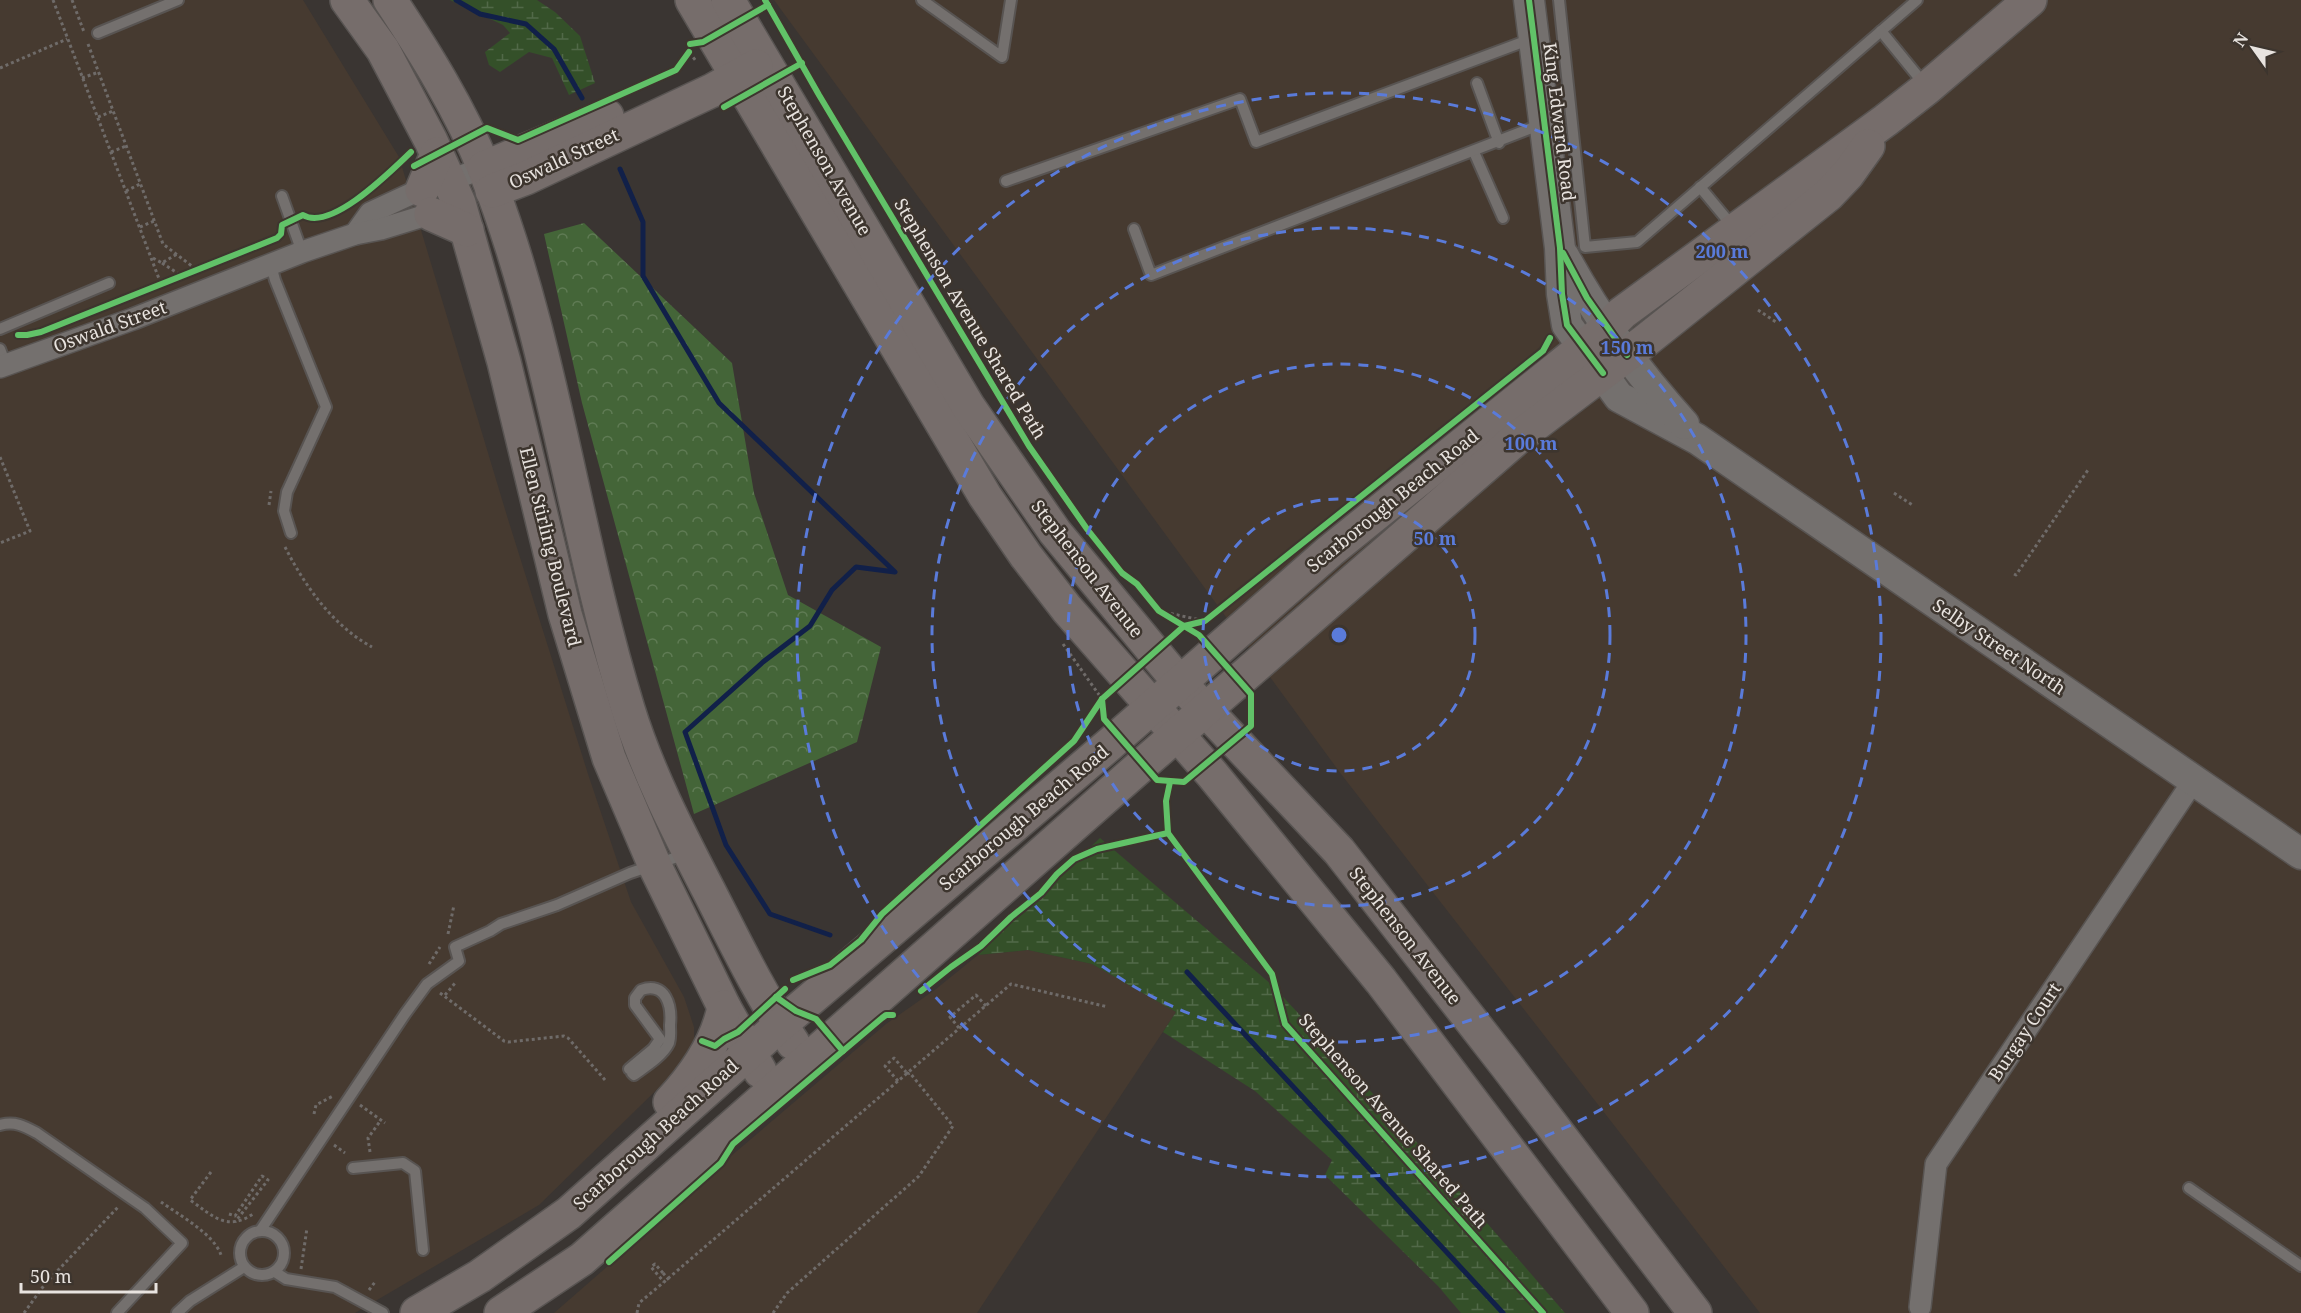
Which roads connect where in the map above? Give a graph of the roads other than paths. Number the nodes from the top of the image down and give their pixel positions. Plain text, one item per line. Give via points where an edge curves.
1 (178, 0) edge
2 (347, 0) edge
3 (390, 0) edge
4 (692, 0) edge
5 (728, 0) edge
6 (922, 0) edge
7 (1011, 0) edge
8 (1529, 0) edge
9 (1559, 0) edge
10 (1917, 0) edge
11 (2018, 4) edge
12 (1881, 31) junction
13 (98, 33) dead end
14 (1534, 38) junction
15 (725, 53) junction
16 (1477, 83) dead end
17 (1927, 88) junction
18 (1886, 120) junction
19 (1544, 124) junction
20 (1498, 143) junction
21 (1474, 152) junction
22 (488, 179) junction
23 (1006, 181) dead end
24 (1700, 187) junction
25 (444, 195) junction
26 (282, 196) dead end
27 (1503, 219) dead end
28 (1134, 229) dead end
29 (1736, 230) junction
30 (302, 252) junction
31 (271, 265) junction
32 (110, 283) dead end
33 (0, 329) edge
34 (1595, 338) junction
35 (2, 361) edge
36 (1615, 364) junction
37 (286, 536) road end
38 (1179, 682) junction
39 (1152, 706) junction
40 (1205, 711) junction
41 (1178, 735) junction
42 (2194, 780) junction
43 (690, 853) junction
44 (2301, 854) edge
45 (655, 866) junction
46 (813, 997) junction
47 (724, 1007) junction
48 (780, 1025) junction
49 (748, 1053) junction
50 (806, 1062) junction
51 (630, 1071) joint
52 (772, 1090) junction
53 (0, 1125) edge
54 (353, 1168) dead end
55 (606, 1179) junction
56 (2188, 1188) dead end
57 (260, 1231) junction
58 (423, 1250) dead end
59 (582, 1259) junction
60 (2301, 1266) edge
61 (244, 1267) junction
62 (274, 1272) junction
63 (1920, 1307) dead end
64 (117, 1313) edge
65 (177, 1313) edge
66 (383, 1313) edge
67 (417, 1313) edge
68 (501, 1313) edge
69 (534, 1313) edge
70 (1632, 1313) edge
71 (1695, 1313) edge

1 - 13 lane
2 - 25 main road, Ellen Stirling Boulevard via 383,50
3 - 22 main road, Ellen Stirling Boulevard via 447,94
4 - 15 main road, Stephenson Avenue
5 - 15 main road, Stephenson Avenue
6 - 7 lane via 1002,57
8 - 14 main road, King Edward Road
9 - 24 lane via 1586,247 1637,242
10 - 12 lane
11 - 17 main road, Scarborough Beach Road
12 - 17 lane
12 - 24 lane
14 - 19 main road, King Edward Road
14 - 23 lane via 1256,142 1240,99
15 - 22 main road, Oswald Street via 702,71 604,117
15 - 38 main road, Stephenson Avenue via 1055,532
15 - 39 main road, Stephenson Avenue via 986,496 1067,609
16 - 20 lane
17 - 18 main road, Scarborough Beach Road
18 - 29 main road, Scarborough Beach Road
18 - 36 main road, Scarborough Beach Road via 1828,195
19 - 20 lane
19 - 34 main road, King Edward Road via 1567,325
20 - 21 lane
21 - 27 lane
21 - 28 lane via 1151,275
22 - 25 street, Oswald Street
22 - 43 main road, Ellen Stirling Boulevard via 539,336 589,560 628,709
24 - 29 lane
25 - 30 street, Oswald Street via 370,213 355,234
25 - 45 main road, Ellen Stirling Boulevard via 504,362 565,614 609,758
26 - 30 lane
29 - 34 main road, Scarborough Beach Road via 1622,313
30 - 31 street, Oswald Street
31 - 35 street, Oswald Street via 133,319
31 - 37 lane via 326,407 287,492
32 - 33 lane
34 - 36 main road, King Edward Road
34 - 38 main road, Scarborough Beach Road via 1330,550
36 - 40 main road, Scarborough Beach Road via 1516,439
36 - 42 main road, Selby Street North via 1642,378 1697,439
38 - 39 main road, Scarborough Beach Road
38 - 40 main road, Stephenson Avenue
39 - 41 main road, Stephenson Avenue
39 - 46 main road, Scarborough Beach Road
40 - 41 main road, Scarborough Beach Road
40 - 71 main road, Stephenson Avenue via 1340,851
41 - 50 main road, Scarborough Beach Road
41 - 70 main road, Stephenson Avenue via 1381,981
42 - 44 main road, Selby Street North
42 - 63 street, Burgay Court via 1936,1164
43 - 45 lane
43 - 46 main road via 721,888 785,989
43 - 48 main road, Ellen Stirling Boulevard
45 - 47 main road, Ellen Stirling Boulevard
45 - 57 lane via 501,924 455,947 459,961 427,984
46 - 48 main road, Scarborough Beach Road
47 - 49 main road, Ellen Stirling Boulevard
47 - 55 main road via 719,1029 686,1084 627,1147
48 - 49 main road, Scarborough Beach Road
48 - 50 main road, Ellen Stirling Boulevard
49 - 52 main road, Ellen Stirling Boulevard
49 - 55 main road, Scarborough Beach Road
50 - 52 main road, Scarborough Beach Road
51 - 51 lane via 634,1076 670,1040 671,1006 655,989 641,990 635,1005 660,1039
52 - 59 main road, Scarborough Beach Road
53 - 64 lane via 21,1124 54,1143 145,1208 182,1244
54 - 58 lane via 403,1163 415,1171
55 - 67 main road, Scarborough Beach Road via 569,1213 489,1270
56 - 60 lane
57 - 61 lane via 244,1240 239,1254
57 - 62 lane via 281,1241 284,1259
59 - 68 main road, Scarborough Beach Road
59 - 69 main road via 571,1276
61 - 62 lane via 254,1275
61 - 65 lane
62 - 66 lane via 285,1280 335,1287

